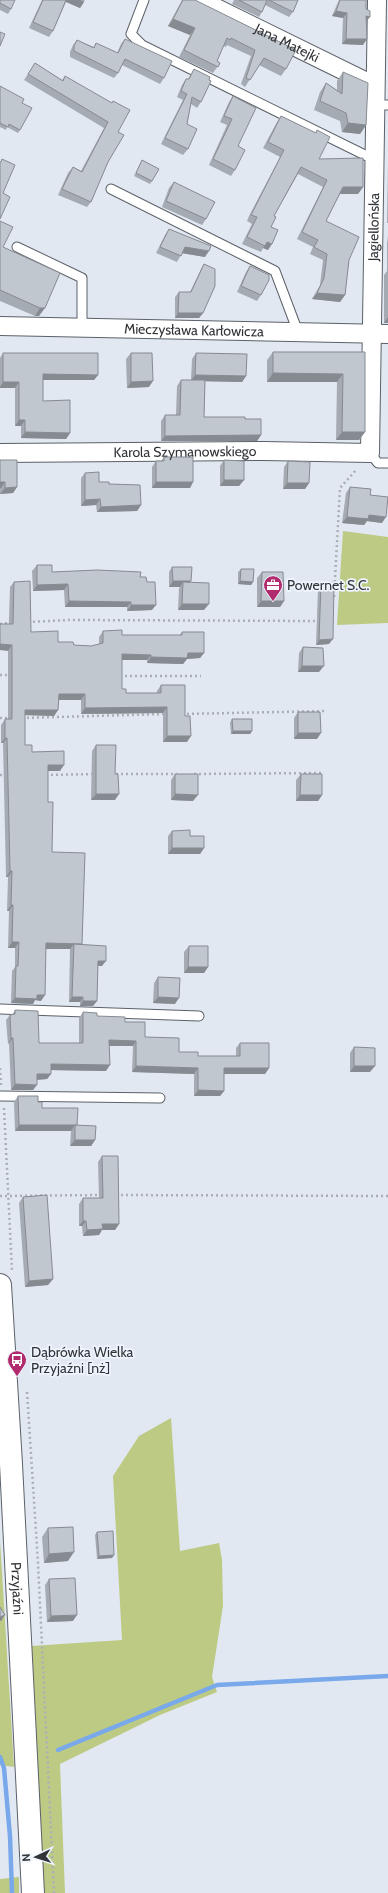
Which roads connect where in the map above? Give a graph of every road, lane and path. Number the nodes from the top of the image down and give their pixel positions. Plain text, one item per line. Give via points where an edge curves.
1 (144, 0) edge
2 (200, 0) edge
3 (376, 0) edge
4 (375, 86) junction
5 (381, 105) edge
6 (375, 160) junction
7 (112, 189) dead end
8 (17, 247) dead end
9 (0, 326) edge
10 (82, 327) junction
11 (298, 332) junction
12 (380, 334) edge
13 (0, 453) edge
14 (370, 453) junction
15 (388, 463) edge
16 (334, 598) edge
17 (324, 622) edge
18 (15, 623) edge
19 (23, 623) edge
20 (0, 624) edge
21 (0, 675) edge
22 (16, 675) edge
23 (116, 676) edge
24 (201, 676) dead end
25 (326, 711) dead end
26 (167, 714) edge
27 (175, 714) edge
28 (0, 718) edge
29 (321, 773) edge
30 (102, 774) edge
31 (110, 774) edge
32 (180, 774) edge
33 (188, 774) edge
34 (0, 775) edge
35 (8, 775) edge
36 (39, 775) edge
37 (0, 1009) edge
38 (199, 1016) dead end
39 (0, 1068) edge
40 (1, 1096) edge
41 (160, 1098) dead end
42 (105, 1195) edge
43 (112, 1195) edge
44 (0, 1196) edge
45 (10, 1196) junction
46 (388, 1196) edge
47 (6, 1278) edge
48 (33, 1893) edge

1 - 6 lane via 131,34 142,45
2 - 4 street, Jana Matejki
3 - 4 street, Jagiellońska
4 - 5 street, Jagiellońska
5 - 6 street, Jagiellońska
6 - 12 street, Jagiellońska
7 - 11 lane via 275,271
8 - 10 lane via 82,278
9 - 10 street, Mieczysława Karłowicza
10 - 11 street, Mieczysława Karłowicza
11 - 12 street, Mieczysława Karłowicza
12 - 14 street, Jagiellońska
13 - 14 street, Karola Szymanowskiego
14 - 15 lane via 378,463
14 - 16 path via 340,488
17 - 19 path via 69,620
18 - 20 path
21 - 22 path
23 - 24 path
25 - 27 path
26 - 28 path
29 - 33 path
30 - 36 path
31 - 32 path
34 - 35 path
37 - 38 lane
39 - 40 path
40 - 41 lane
40 - 45 path
42 - 45 path
43 - 46 path
44 - 45 path
45 - 47 path
47 - 48 street, Przyjaźni via 11,1464

